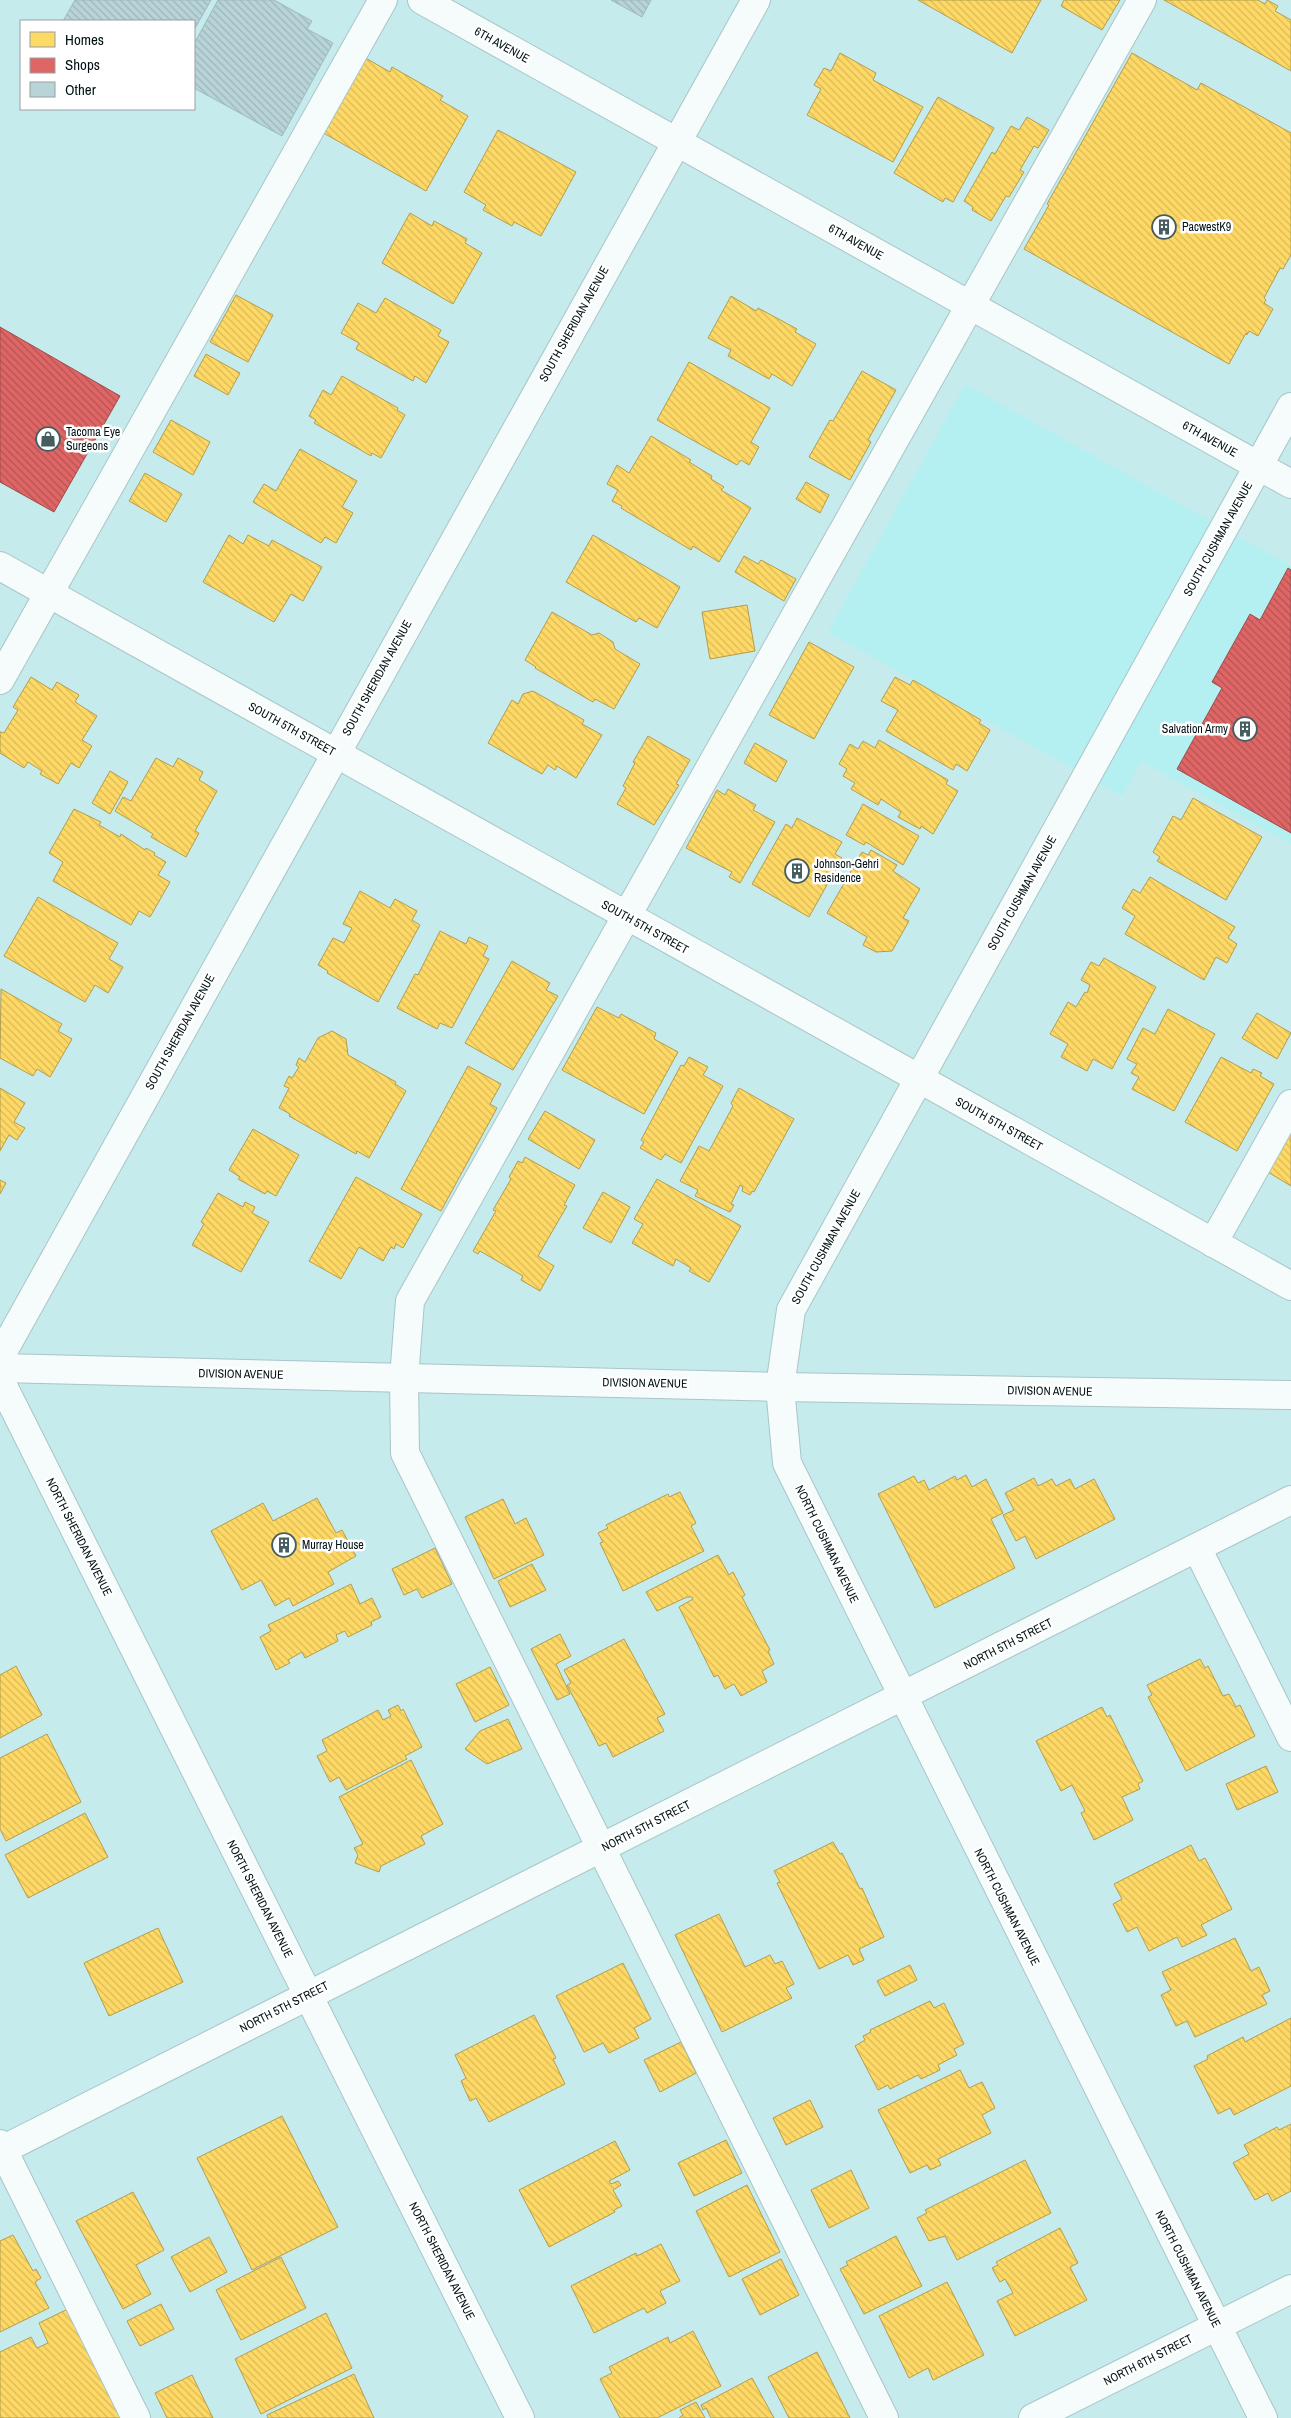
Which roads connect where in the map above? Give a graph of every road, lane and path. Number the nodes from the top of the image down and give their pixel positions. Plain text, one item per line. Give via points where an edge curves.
1 (383, 0) edge
2 (422, 0) edge
3 (756, 0) edge
4 (1142, 0) edge
5 (676, 142) junction
6 (972, 306) junction
7 (1291, 407) edge
8 (1259, 466) junction
9 (1291, 484) edge
10 (0, 566) edge
11 (49, 593) junction
12 (0, 680) edge
13 (336, 753) junction
14 (627, 916) junction
15 (918, 1079) junction
16 (1291, 1104) edge
17 (1213, 1243) junction
18 (1291, 1286) edge
19 (0, 1357) edge
20 (0, 1368) edge
21 (404, 1378) junction
22 (0, 1380) edge
23 (780, 1387) junction
24 (1291, 1395) edge
25 (1291, 1500) edge
26 (1197, 1548) junction
27 (903, 1697) junction
28 (1291, 1737) edge
29 (601, 1848) junction
30 (308, 1995) junction
31 (1, 2148) edge
32 (1291, 2289) edge
33 (1217, 2326) junction
34 (136, 2418) edge
35 (520, 2418) edge
36 (884, 2418) edge
37 (1033, 2418) edge
38 (1263, 2418) edge

1 - 11 street
2 - 5 street, 6TH AVENUE
3 - 5 street, SOUTH SHERIDAN AVENUE
4 - 6 street
5 - 6 street, 6TH AVENUE
5 - 13 street, SOUTH SHERIDAN AVENUE
6 - 8 street, 6TH AVENUE
6 - 14 street
7 - 8 street, SOUTH CUSHMAN AVENUE
8 - 9 street, 6TH AVENUE
8 - 15 street, SOUTH CUSHMAN AVENUE
10 - 11 street, SOUTH 5TH STREET
11 - 12 street
11 - 13 street, SOUTH 5TH STREET
13 - 14 street, SOUTH 5TH STREET
13 - 19 street, SOUTH SHERIDAN AVENUE
14 - 15 street, SOUTH 5TH STREET
14 - 21 street via 410,1301
15 - 17 street, SOUTH 5TH STREET
15 - 23 street, SOUTH CUSHMAN AVENUE via 791,1310
16 - 17 street
17 - 18 street, SOUTH 5TH STREET
20 - 21 street, DIVISION AVENUE
21 - 23 street, DIVISION AVENUE
21 - 29 street via 404,1453
22 - 30 street, NORTH SHERIDAN AVENUE
23 - 24 street, DIVISION AVENUE
23 - 27 street, NORTH CUSHMAN AVENUE via 787,1463
25 - 26 street, NORTH 5TH STREET
26 - 27 street, NORTH 5TH STREET
26 - 28 street
27 - 29 street, NORTH 5TH STREET
27 - 33 street, NORTH CUSHMAN AVENUE
29 - 30 street, NORTH 5TH STREET
29 - 36 street
30 - 31 street, NORTH 5TH STREET
30 - 35 street, NORTH SHERIDAN AVENUE
31 - 34 street
32 - 33 street, NORTH 6TH STREET
33 - 37 street, NORTH 6TH STREET
33 - 38 street, NORTH CUSHMAN AVENUE

